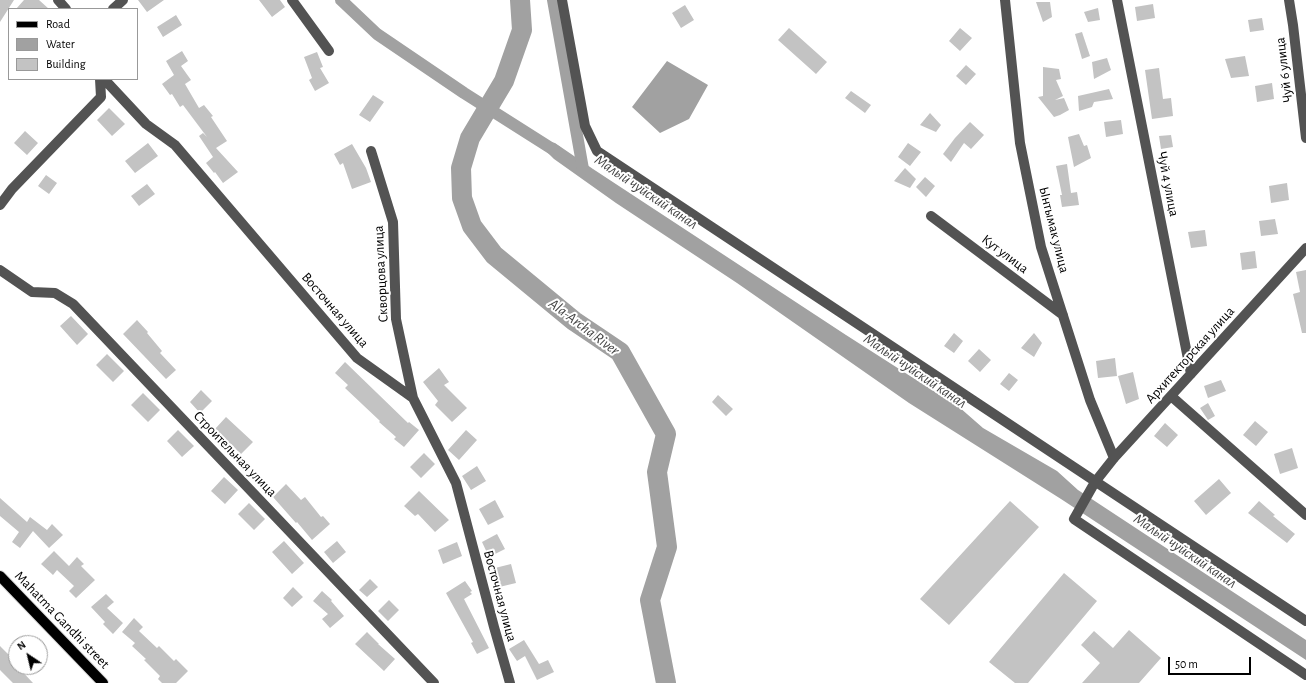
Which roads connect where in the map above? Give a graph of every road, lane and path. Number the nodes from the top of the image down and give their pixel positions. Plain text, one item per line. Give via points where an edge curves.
1 (58, 0) edge
2 (123, 0) edge
3 (292, 0) edge
4 (562, 0) edge
5 (1005, 0) edge
6 (1117, 0) edge
7 (1289, 0) edge
8 (65, 8) edge
9 (114, 8) edge
10 (329, 51) dead end
11 (100, 80) edge
12 (105, 80) edge
13 (1306, 138) edge
14 (371, 151) dead end
15 (0, 205) edge
16 (931, 216) dead end
17 (1306, 248) edge
18 (0, 270) edge
19 (1063, 315) junction
20 (1191, 374) junction
21 (1171, 396) junction
22 (413, 398) junction
23 (1114, 458) junction
24 (1096, 482) junction
25 (1306, 515) edge
26 (0, 576) edge
27 (1306, 621) edge
28 (1306, 676) edge
29 (104, 683) edge
30 (434, 683) edge
31 (510, 683) edge

1 - 8 street
2 - 9 street
3 - 10 street
4 - 24 street via 585,126 598,151
5 - 19 street, Ынтымак улица via 1020,143 1041,247
6 - 20 street, Чуй 4 улица
7 - 13 street, Чуй 6 улица
11 - 15 street via 101,97 12,189
12 - 22 street, Восточная улица via 146,124 175,145 357,358
14 - 22 street, Скворцова улица via 393,222 396,319
16 - 19 street, Кут улица
17 - 20 street, Архитекторская улица
18 - 30 street, Строительная улица via 32,292 55,293 73,304
19 - 23 street, Ынтымак улица via 1090,400
20 - 21 street, Архитекторская улица
21 - 23 street, Архитекторская улица
21 - 25 street
22 - 31 street, Восточная улица via 456,483
23 - 24 street, Архитекторская улица
24 - 27 street
24 - 28 street, Архитекторская улица via 1074,519
26 - 29 main road, Mahatma Gandhi street

